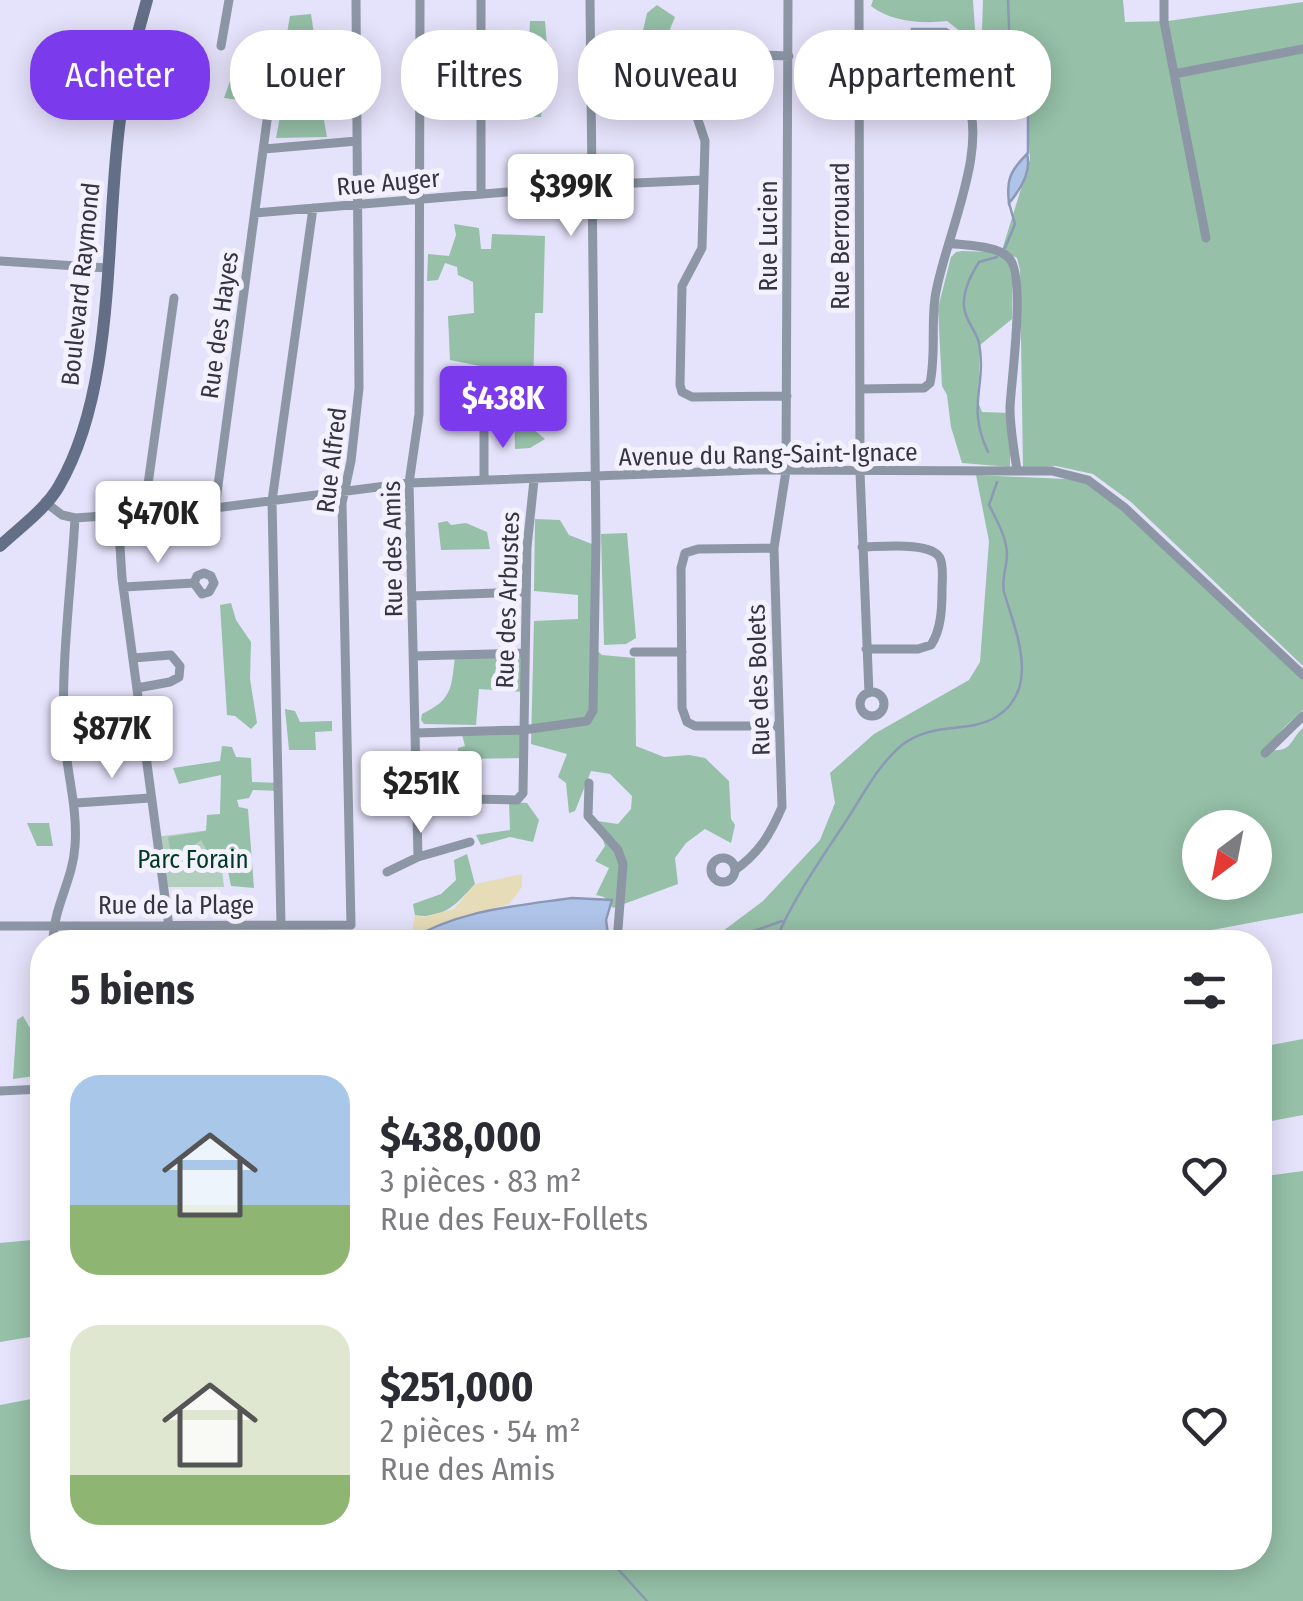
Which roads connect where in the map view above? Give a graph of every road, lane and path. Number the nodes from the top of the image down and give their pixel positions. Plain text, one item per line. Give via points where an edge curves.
1 (147, 0) edge
2 (229, 0) edge
3 (356, 0) edge
4 (420, 0) edge
5 (481, 0) edge
6 (590, 0) edge
7 (788, 0) edge
8 (859, 0) edge
9 (1164, 0) edge
10 (356, 30) edge
11 (859, 30) edge
12 (220, 46) dead end
13 (1303, 48) edge
14 (789, 56) junction
15 (1174, 74) junction
16 (269, 120) edge
17 (356, 120) edge
18 (860, 120) edge
19 (970, 120) edge
20 (356, 141) junction
21 (264, 148) junction
22 (704, 180) junction
23 (590, 186) junction
24 (481, 194) junction
25 (419, 199) junction
26 (356, 204) junction
27 (313, 208) junction
28 (255, 212) junction
29 (1206, 238) dead end
30 (949, 244) junction
31 (0, 261) edge
32 (107, 268) junction
33 (174, 298) dead end
34 (860, 390) junction
35 (787, 396) junction
36 (488, 413) dead end
37 (1017, 470) junction
38 (786, 472) junction
39 (860, 472) junction
40 (593, 477) junction
41 (484, 480) junction
42 (534, 480) junction
43 (408, 483) junction
44 (345, 491) junction
45 (272, 501) junction
46 (45, 502) junction
47 (215, 508) junction
48 (144, 513) junction
49 (125, 515) junction
50 (75, 518) junction
51 (0, 546) edge
52 (862, 546) junction
53 (774, 548) junction
54 (194, 583) dead end
55 (124, 588) junction
56 (526, 592) junction
57 (412, 596) junction
58 (866, 649) junction
59 (634, 652) dead end
60 (682, 652) junction
61 (525, 653) junction
62 (414, 656) junction
63 (134, 658) junction
64 (1303, 675) edge
65 (136, 688) junction
66 (869, 692) dead end
67 (1303, 716) edge
68 (778, 726) junction
69 (522, 730) junction
70 (415, 733) junction
71 (1265, 754) dead end
72 (590, 783) dead end
73 (150, 798) junction
74 (418, 798) junction
75 (76, 803) junction
76 (470, 842) dead end
77 (418, 857) junction
78 (735, 870) dead end
79 (387, 872) dead end
80 (169, 925) junction
81 (281, 925) junction
82 (351, 925) joint
83 (0, 926) edge
84 (53, 926) junction
85 (53, 930) edge
86 (170, 930) edge
87 (618, 930) edge
88 (30, 1090) edge
89 (0, 1092) edge

1 - 32 street, Boulevard Raymond via 120,113
2 - 12 street
3 - 10 street, Rue Alfred
4 - 25 street, Rue des Amis
5 - 24 street
6 - 23 street
7 - 14 street, Rue Lucien
8 - 11 street, Rue Berrouard
9 - 15 street
13 - 15 street
14 - 22 street via 702,52 684,59 684,81 705,141
14 - 35 street, Rue Lucien
15 - 29 street
16 - 21 street, Rue des Hayes
17 - 20 street, Rue Alfred
18 - 34 street, Rue Berrouard
19 - 30 street via 966,185
20 - 21 street
20 - 26 street, Rue Alfred
21 - 28 street, Rue des Hayes
22 - 23 street, Rue Auger
22 - 35 street via 702,248 682,286 682,392 699,398
23 - 24 street, Rue Auger
23 - 40 street
24 - 25 street, Rue Auger
25 - 26 street, Rue Auger
25 - 43 street, Rue des Amis via 419,414
26 - 27 street, Rue Auger
26 - 44 street, Rue Alfred via 360,388
27 - 28 street, Rue Auger
27 - 45 street
28 - 47 street, Rue des Hayes
30 - 34 street via 935,298 930,383
30 - 37 street via 996,250 1015,266 1010,413
31 - 32 street
32 - 46 street, Boulevard Raymond via 90,407 72,462
33 - 48 street
34 - 39 street, Rue Berrouard
35 - 38 street, Rue Lucien
36 - 41 street
37 - 39 street, Avenue du Rang-Saint-Ignace
37 - 64 street, Avenue du Rang-Saint-Ignace via 1088,480
38 - 39 street, Avenue du Rang-Saint-Ignace
38 - 40 street, Avenue du Rang-Saint-Ignace
38 - 53 street, Rue des Bolets
39 - 52 street, Rue Berrouard
40 - 42 street, Avenue du Rang-Saint-Ignace
40 - 69 street via 593,711 587,722
41 - 42 street, Avenue du Rang-Saint-Ignace
41 - 43 street, Avenue du Rang-Saint-Ignace
42 - 56 street, Rue des Arbustes
43 - 44 street, Avenue du Rang-Saint-Ignace
43 - 57 street, Rue des Amis
44 - 45 street, Avenue du Rang-Saint-Ignace
44 - 82 street, Rue Alfred
45 - 47 street, Avenue du Rang-Saint-Ignace
45 - 81 street
46 - 50 street
46 - 51 street, Boulevard Raymond
47 - 48 street, Avenue du Rang-Saint-Ignace
48 - 49 street, Avenue du Rang-Saint-Ignace
49 - 50 street, Avenue du Rang-Saint-Ignace
49 - 55 street
50 - 75 street via 64,712
52 - 58 street, Rue Berrouard
52 - 58 street via 922,547 942,562 938,635 931,645
53 - 60 street via 686,554
53 - 68 street, Rue des Bolets
54 - 55 street
55 - 63 street
56 - 57 street
56 - 61 street, Rue des Arbustes
57 - 62 street, Rue des Amis
58 - 66 street, Rue Berrouard
59 - 60 street
60 - 68 street via 687,722
61 - 62 street
61 - 69 street, Rue des Arbustes
62 - 70 street, Rue des Amis
63 - 65 street
63 - 65 street via 171,655 180,666 170,682
65 - 73 street
67 - 71 street
68 - 78 street, Rue des Bolets via 782,808 756,856
69 - 70 street
69 - 74 street, Rue des Arbustes via 521,798
70 - 74 street, Rue des Amis
72 - 87 street via 588,816 623,864
73 - 75 street
73 - 80 street
74 - 77 street, Rue des Amis
75 - 84 street via 75,848
76 - 77 street
77 - 79 street
80 - 81 street, Rue de la Plage
80 - 84 street, Rue de la Plage
80 - 86 street
81 - 82 street, Rue de la Plage
83 - 84 street, Rue de la Plage
84 - 85 street
88 - 89 street

